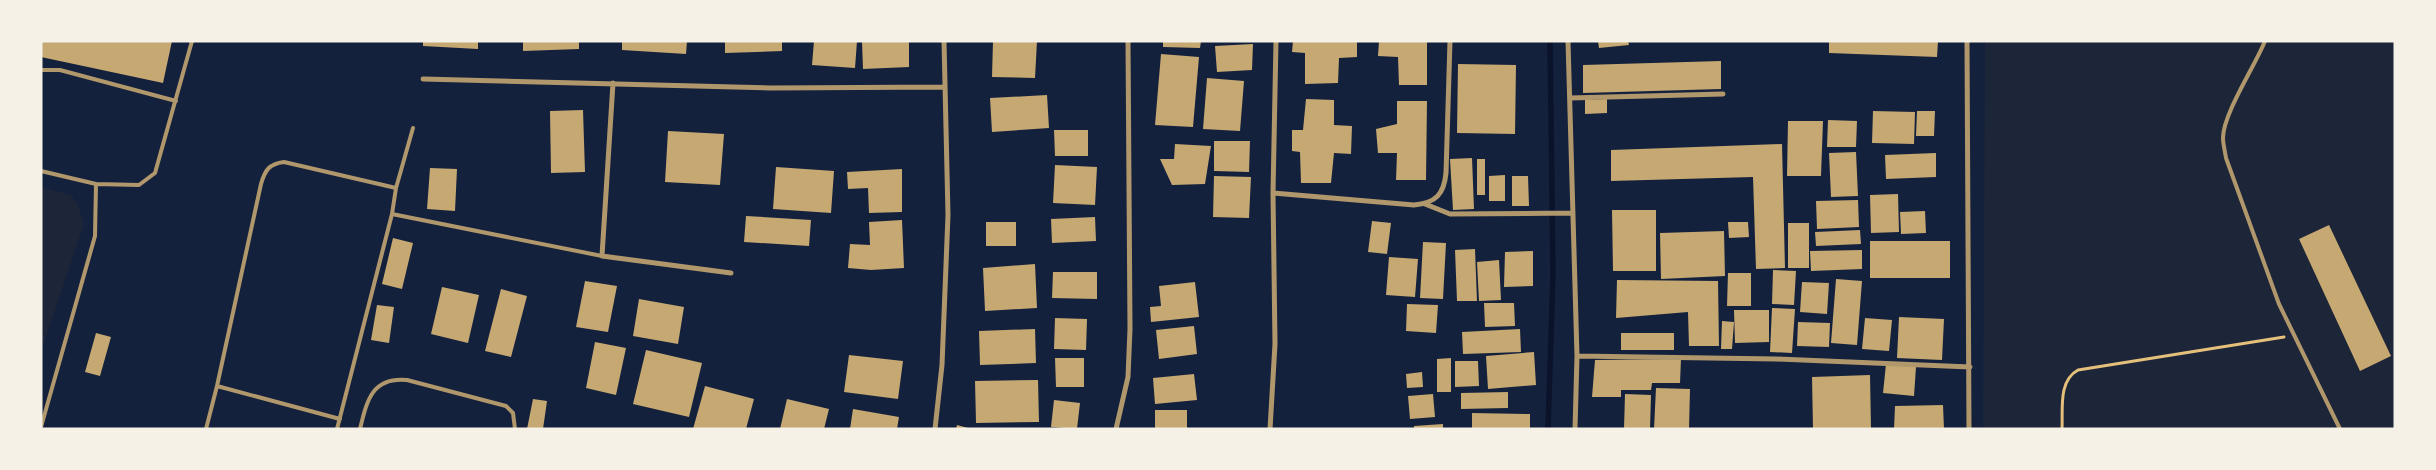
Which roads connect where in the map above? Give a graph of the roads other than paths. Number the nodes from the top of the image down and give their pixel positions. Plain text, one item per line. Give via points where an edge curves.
1 (192, 41) edge
2 (944, 41) edge
3 (1128, 41) edge
4 (1276, 41) edge
5 (1450, 41) edge
6 (1568, 41) edge
7 (1967, 41) edge
8 (2265, 41) edge
9 (41, 70) edge
10 (423, 79) dead end
11 (613, 83) junction
12 (945, 87) junction
13 (1722, 94) dead end
14 (1570, 98) junction
15 (176, 101) junction
16 (413, 128) dead end
17 (41, 171) edge
18 (96, 184) junction
19 (396, 188) junction
20 (1273, 193) junction
21 (1425, 204) junction
22 (1573, 212) junction
23 (392, 214) junction
24 (602, 256) junction
25 (731, 273) dead end
26 (1577, 356) junction
27 (1970, 368) junction
28 (217, 386) junction
29 (340, 419) junction
30 (41, 427) edge
31 (206, 429) edge
32 (337, 429) edge
33 (360, 429) edge
34 (515, 429) edge
35 (935, 429) edge
36 (1116, 429) edge
37 (1270, 429) edge
38 (1575, 429) edge
39 (1970, 429) edge
40 (2340, 429) edge

1 - 15 lane
2 - 12 street
3 - 36 street via 1130,329 1128,377
4 - 20 street
5 - 21 street via 1446,184 1440,196
6 - 14 street
7 - 27 street
8 - 40 lane via 2226,121 2223,137 2226,158 2279,304
9 - 15 lane via 60,70
10 - 11 street
11 - 12 street via 771,88
11 - 24 street
12 - 35 street via 948,215 942,365
13 - 14 street
14 - 22 street
15 - 18 lane via 155,173 138,185
16 - 19 lane
17 - 18 lane
18 - 30 lane via 95,236
19 - 23 lane
19 - 28 lane via 284,162 273,163 266,169
20 - 21 street
20 - 37 street via 1275,344
21 - 22 street via 1450,214
22 - 26 street
23 - 24 lane
23 - 29 lane
24 - 25 street
26 - 27 street via 1776,359
26 - 38 street
27 - 39 street
28 - 29 lane
28 - 31 lane
29 - 32 lane
33 - 34 lane via 373,391 382,383 395,379 506,406 513,413

